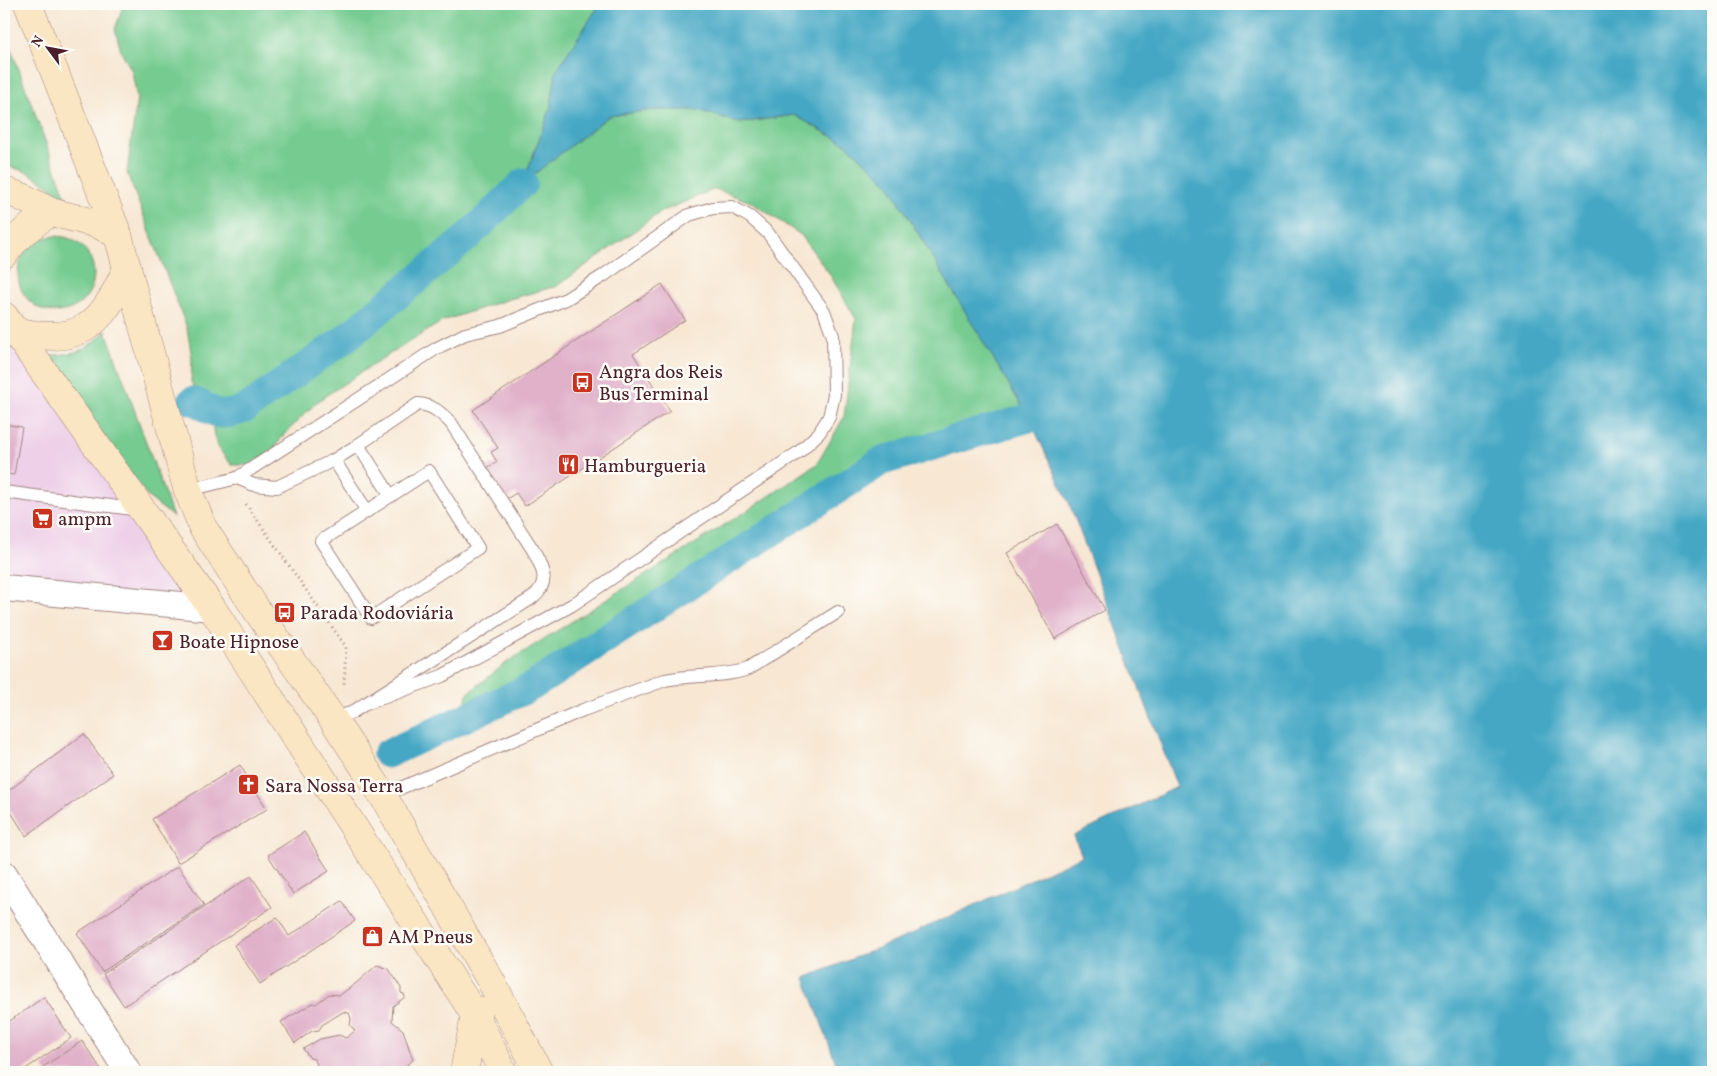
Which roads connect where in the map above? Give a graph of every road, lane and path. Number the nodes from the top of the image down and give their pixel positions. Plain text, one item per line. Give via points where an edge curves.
1 (28, 4) edge
2 (4, 191) edge
3 (51, 212) junction
4 (118, 235) junction
5 (4, 254) edge
6 (127, 268) junction
7 (8, 323) edge
8 (358, 445) junction
9 (334, 460) junction
10 (237, 478) junction
11 (187, 488) junction
12 (4, 492) edge
13 (391, 496) junction
14 (243, 499) dead end
15 (142, 510) junction
16 (367, 511) junction
17 (4, 588) edge
18 (212, 608) junction
19 (838, 612) dead end
20 (243, 656) junction
21 (363, 705) junction
22 (338, 706) junction
23 (382, 794) junction
24 (4, 874) edge
25 (492, 983) junction
26 (475, 1015) junction
27 (1269, 1061) dead end
28 (128, 1072) edge
29 (464, 1072) edge
30 (503, 1072) edge
31 (539, 1072) edge
32 (1240, 1072) edge

1 - 4 main road
2 - 3 main road
3 - 4 main road via 98,224
3 - 5 main road via 17,237
4 - 6 main road
6 - 7 main road via 99,317 73,334 35,336
6 - 11 main road
7 - 15 main road
8 - 9 lane
8 - 13 lane
8 - 21 lane via 418,404 427,404 439,411 451,423 478,464 544,574 538,593 532,598
9 - 10 lane via 277,487 254,486
9 - 16 lane
10 - 11 lane
10 - 21 lane via 437,348 465,334 500,326 566,299 689,215 705,210 732,207 750,217 768,233 824,311 833,336 834,395 829,417 819,433 799,452 572,605 442,676
11 - 22 main road via 207,535 262,618
12 - 15 lane
13 - 16 lane
13 - 16 lane via 428,471 478,548 371,618 321,541
14 - 22 path via 346,647
15 - 18 main road
17 - 18 street
18 - 20 main road
19 - 23 lane via 748,669 665,680 583,710
20 - 22 main road via 278,694 300,709
20 - 26 main road
21 - 22 lane via 351,713
22 - 23 main road
23 - 25 main road
24 - 28 street
25 - 26 main road
25 - 31 main road
26 - 29 main road
26 - 30 main road
27 - 32 path

